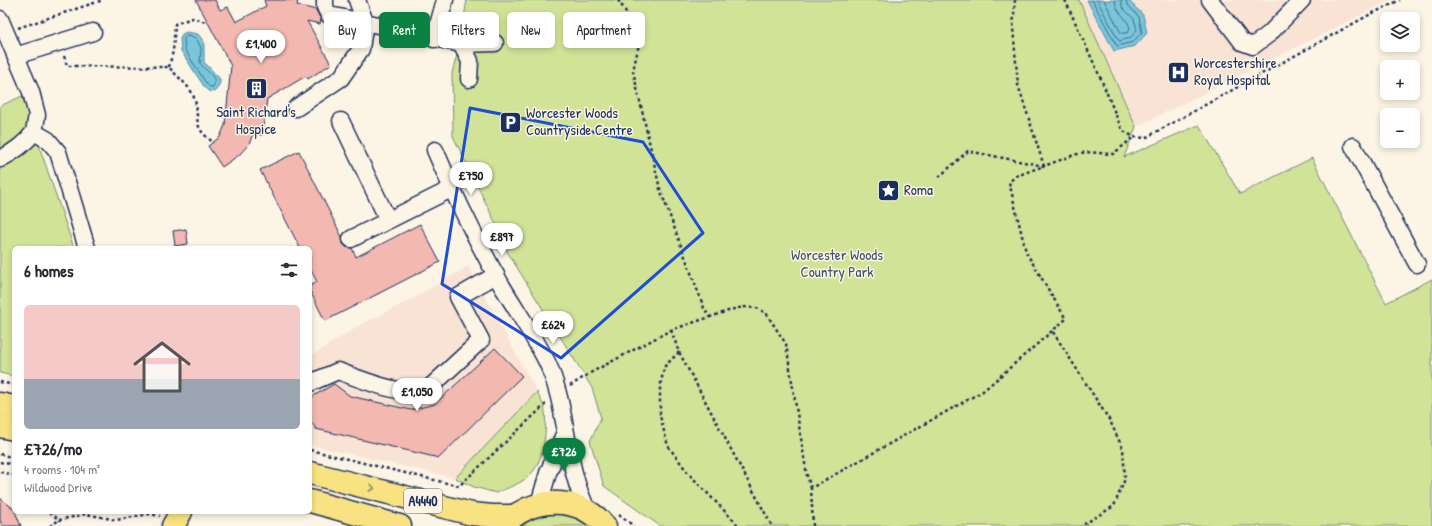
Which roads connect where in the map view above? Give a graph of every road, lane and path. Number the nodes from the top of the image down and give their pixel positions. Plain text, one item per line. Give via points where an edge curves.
1 (103, 0) edge
2 (325, 0) edge
3 (357, 0) edge
4 (446, 0) edge
5 (618, 0) edge
6 (1016, 0) edge
7 (1065, 0) edge
8 (1210, 0) edge
9 (1302, 0) edge
10 (1400, 0) edge
11 (327, 12) edge
12 (361, 12) edge
13 (206, 22) dead end
14 (371, 23) edge
15 (2, 26) edge
16 (93, 32) dead end
17 (434, 39) junction
18 (438, 40) edge
19 (60, 42) junction
20 (362, 48) edge
21 (463, 48) edge
22 (15, 56) junction
23 (169, 67) junction
24 (469, 79) dead end
25 (296, 108) dead end
26 (341, 121) dead end
27 (34, 132) junction
28 (1134, 138) junction
29 (213, 142) dead end
30 (1353, 146) dead end
31 (434, 150) dead end
32 (0, 159) edge
33 (1044, 166) junction
34 (940, 177) dead end
35 (451, 189) junction
36 (388, 220) junction
37 (351, 239) dead end
38 (86, 246) edge
39 (1417, 264) dead end
40 (496, 275) junction
41 (710, 318) junction
42 (671, 330) junction
43 (1053, 332) junction
44 (680, 352) junction
45 (0, 382) edge
46 (312, 382) edge
47 (12, 385) edge
48 (558, 394) junction
49 (0, 404) edge
50 (12, 407) edge
51 (0, 426) edge
52 (12, 429) edge
53 (565, 432) junction
54 (312, 450) edge
55 (0, 454) edge
56 (12, 457) edge
57 (0, 462) edge
58 (12, 465) edge
59 (0, 472) edge
60 (312, 474) edge
61 (12, 475) edge
62 (811, 488) junction
63 (312, 502) edge
64 (539, 504) junction
65 (312, 505) edge
66 (588, 511) junction
67 (52, 514) edge
68 (171, 519) edge
69 (59, 520) junction
70 (508, 521) edge
71 (50, 526) edge
72 (399, 526) edge
73 (605, 526) edge
74 (740, 526) edge
75 (772, 526) edge
76 (813, 526) edge
77 (1081, 526) edge

1 - 15 path
2 - 11 street
3 - 12 street
4 - 17 street
5 - 41 path via 641,35 632,71 660,189
6 - 33 path via 1013,28 1018,85
7 - 28 path via 1122,130
8 - 9 street via 1242,42 1253,46 1269,34
10 - 28 path via 1368,15 1146,138
13 - 23 path via 192,18 175,24
14 - 17 street
15 - 22 street
16 - 19 street
17 - 18 street
19 - 22 street
19 - 23 path via 67,66
20 - 25 street via 341,78
21 - 24 street via 470,61
22 - 27 street via 31,92 37,115
23 - 29 path via 192,93 199,128
26 - 36 street
27 - 32 street via 11,154
27 - 38 street via 48,140 58,152
28 - 33 path via 1113,154 1085,152
30 - 39 street
31 - 35 street
33 - 34 path via 968,152
33 - 43 path via 1016,176 1009,182 1026,252 1066,319
35 - 36 street
35 - 40 street
36 - 37 street
40 - 46 street via 458,297 481,340 425,392 416,393 338,371
40 - 48 street via 546,362
41 - 42 path
41 - 62 path via 743,307 757,308 772,320 786,344
42 - 44 path
42 - 48 path via 592,372
43 - 62 path via 983,391
43 - 77 path via 1110,421 1123,449 1125,479 1114,506
44 - 74 path via 664,367 660,388 660,416 668,446 689,474
44 - 75 path
45 - 47 path
48 - 53 street
48 - 54 path via 532,415 459,486
49 - 50 highway
51 - 52 highway
53 - 64 street via 548,473
53 - 66 street via 578,493
55 - 56 path
57 - 58 path
59 - 61 path
60 -> 70 highway, A4440
62 - 76 path
63 - 72 highway, A4440
64 - 66 highway via 562,502
64 - 70 highway
65 - 72 highway
66 - 73 highway
67 - 69 path
68 - 69 path via 149,514 116,520 86,514
69 - 71 path

